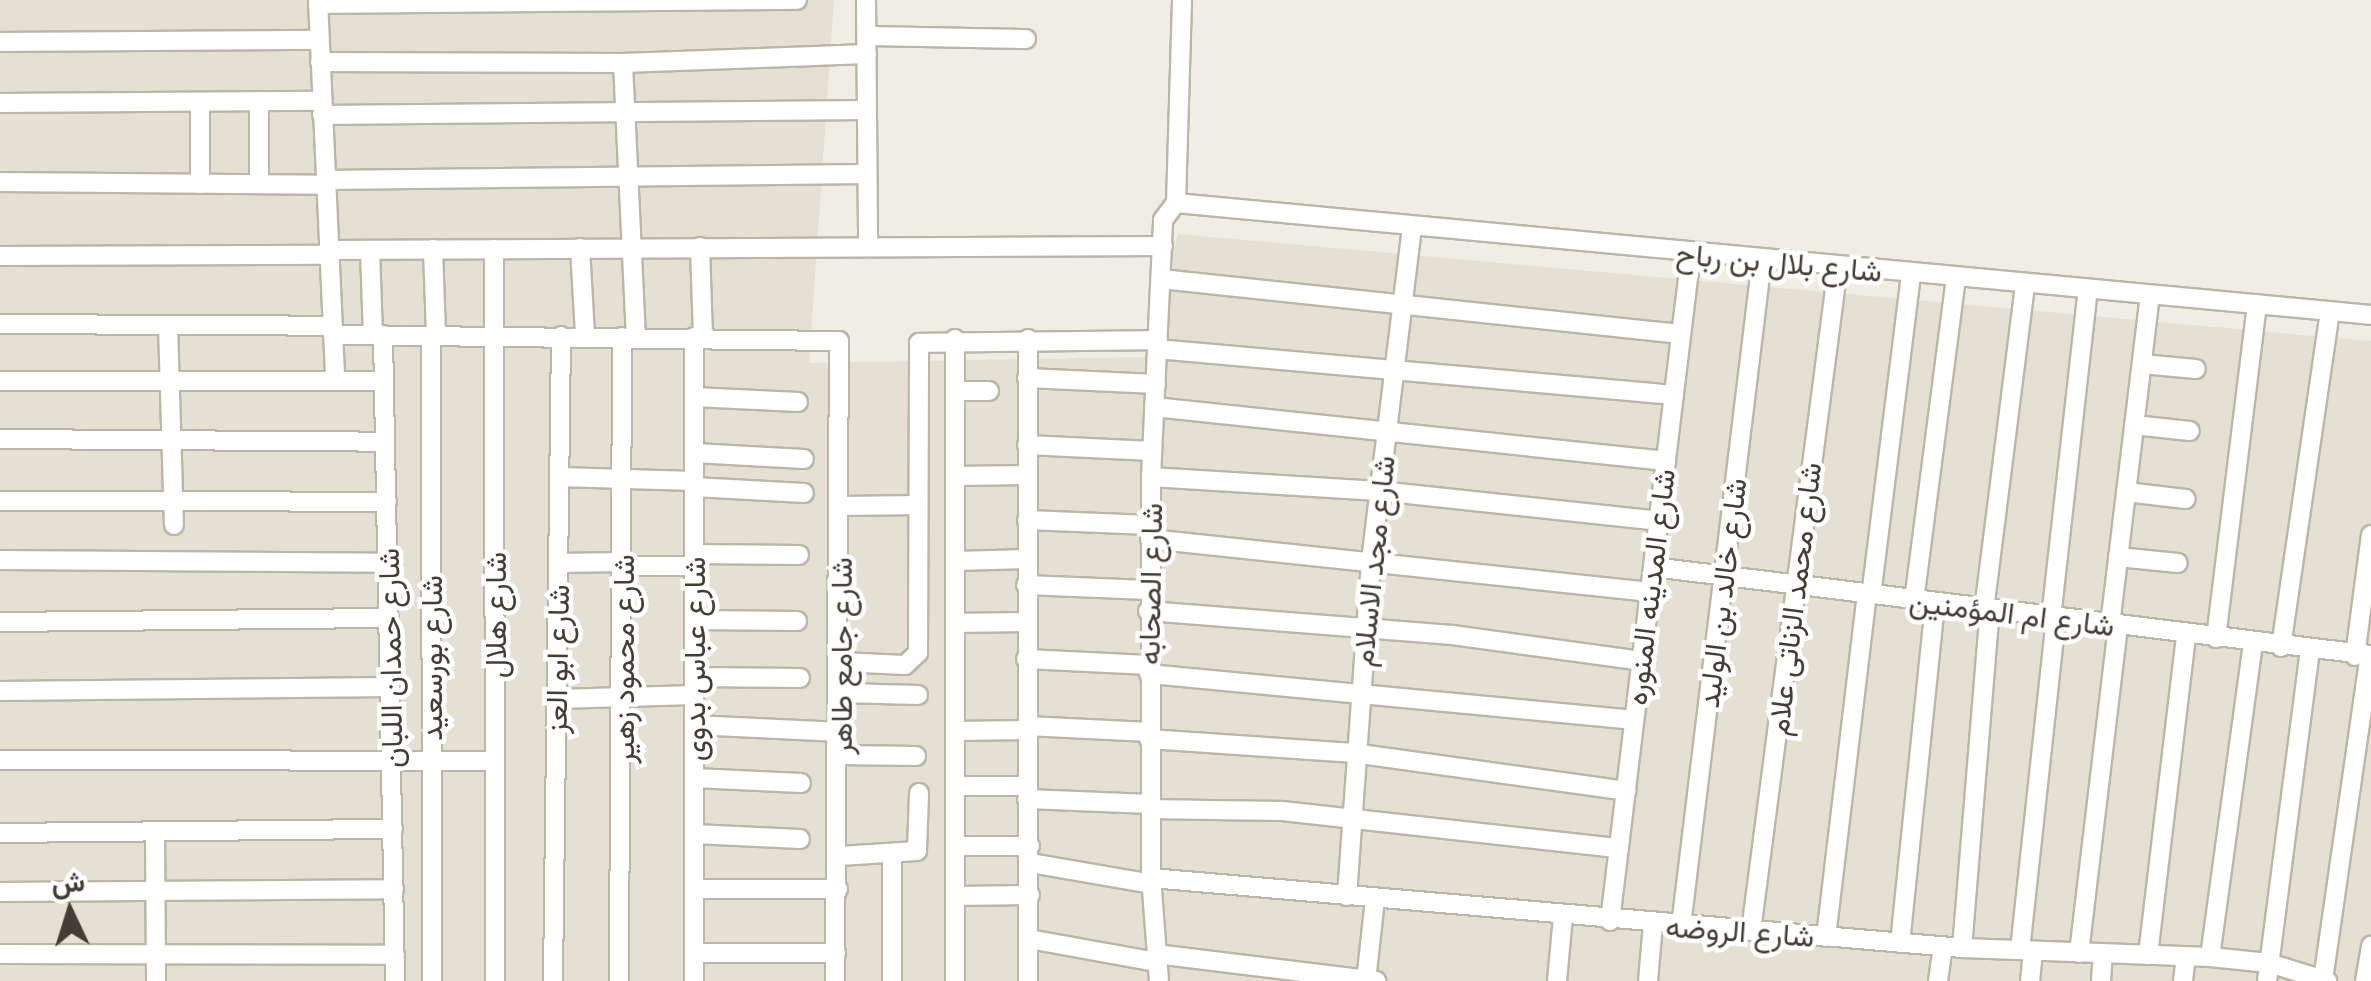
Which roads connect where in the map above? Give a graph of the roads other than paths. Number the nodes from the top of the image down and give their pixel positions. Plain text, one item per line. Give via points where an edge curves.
1 (797, 0) edge
2 (866, 0) edge
3 (1182, 0) edge
4 (318, 2) edge
5 (1026, 38) dead end
6 (319, 40) junction
7 (0, 42) edge
8 (867, 45) junction
9 (320, 62) junction
10 (623, 63) junction
11 (259, 101) junction
12 (200, 102) junction
13 (0, 103) edge
14 (322, 108) junction
15 (867, 110) junction
16 (624, 116) junction
17 (868, 174) junction
18 (626, 176) junction
19 (0, 182) edge
20 (325, 182) junction
21 (200, 184) junction
22 (258, 184) junction
23 (1182, 203) junction
24 (1412, 226) junction
25 (868, 246) junction
26 (1163, 246) junction
27 (700, 247) junction
28 (494, 248) junction
29 (580, 248) junction
30 (630, 248) junction
31 (433, 249) junction
32 (370, 250) junction
33 (329, 253) junction
34 (1690, 254) junction
35 (0, 256) edge
36 (1762, 260) junction
37 (1838, 267) junction
38 (1911, 274) junction
39 (1956, 278) junction
40 (1161, 279) junction
41 (2025, 284) junction
42 (2088, 290) junction
43 (2150, 296) junction
44 (1402, 304) junction
45 (2257, 305) junction
46 (2330, 312) junction
47 (2371, 316) edge
48 (0, 324) edge
49 (168, 325) junction
50 (333, 330) junction
51 (1681, 334) junction
52 (378, 335) junction
53 (434, 335) junction
54 (496, 336) junction
55 (560, 336) junction
56 (585, 336) junction
57 (629, 337) junction
58 (698, 337) junction
59 (955, 339) junction
60 (1028, 339) junction
61 (1158, 345) junction
62 (2142, 364) junction
63 (1395, 365) junction
64 (2196, 369) dead end
65 (1028, 378) junction
66 (170, 381) junction
67 (336, 381) junction
68 (384, 381) junction
69 (0, 382) edge
70 (1156, 384) junction
71 (955, 391) junction
72 (989, 391) dead end
73 (1674, 395) junction
74 (694, 397) junction
75 (798, 402) dead end
76 (1154, 407) junction
77 (2134, 425) junction
78 (2190, 430) dead end
79 (1386, 432) junction
80 (0, 439) edge
81 (173, 440) junction
82 (386, 442) junction
83 (1027, 445) junction
84 (1152, 450) junction
85 (694, 453) junction
86 (804, 458) dead end
87 (1666, 461) junction
88 (1027, 475) junction
89 (559, 476) junction
90 (955, 476) junction
91 (1151, 477) junction
92 (623, 478) junction
93 (694, 484) junction
94 (1379, 492) junction
95 (2126, 492) junction
96 (804, 493) dead end
97 (2186, 498) dead end
98 (174, 499) junction
99 (0, 501) edge
100 (387, 502) junction
101 (918, 505) junction
102 (842, 506) junction
103 (1027, 520) junction
104 (1658, 521) junction
105 (174, 525) dead end
106 (1150, 532) junction
107 (2371, 535) edge
108 (798, 555) dead end
109 (2118, 557) junction
110 (1027, 559) junction
111 (0, 560) edge
112 (694, 560) junction
113 (955, 561) junction
114 (1371, 561) junction
115 (388, 563) junction
116 (558, 563) junction
117 (2178, 563) dead end
118 (623, 564) junction
119 (1653, 567) junction
120 (1724, 576) junction
121 (1026, 585) junction
122 (1796, 586) junction
123 (1148, 590) junction
124 (1650, 592) junction
125 (1869, 595) junction
126 (1914, 601) junction
127 (1935, 603) junction
128 (1987, 610) junction
129 (1148, 612) junction
130 (389, 618) junction
131 (2053, 618) junction
132 (694, 620) junction
133 (797, 621) dead end
134 (0, 622) edge
135 (1026, 622) junction
136 (955, 623) junction
137 (2114, 626) junction
138 (1365, 628) junction
139 (2186, 635) junction
140 (2216, 638) junction
141 (2253, 643) junction
142 (2282, 647) junction
143 (2310, 650) junction
144 (2365, 655) edge
145 (1026, 659) junction
146 (1642, 661) junction
147 (841, 662) junction
148 (1149, 669) junction
149 (800, 678) dead end
150 (694, 686) junction
151 (390, 687) junction
152 (1359, 690) junction
153 (0, 691) edge
154 (841, 693) junction
155 (918, 695) dead end
156 (624, 697) junction
157 (556, 699) junction
158 (1634, 720) junction
159 (694, 725) junction
160 (1026, 728) junction
161 (955, 731) junction
162 (841, 732) junction
163 (1150, 735) junction
164 (1354, 754) junction
165 (841, 755) junction
166 (916, 756) dead end
167 (0, 760) edge
168 (392, 761) junction
169 (432, 761) junction
170 (495, 761) junction
171 (694, 778) junction
172 (801, 783) dead end
173 (955, 786) junction
174 (1027, 792) junction
175 (1626, 792) junction
176 (919, 794) dead end
177 (1150, 806) junction
178 (1350, 818) junction
179 (393, 830) junction
180 (0, 833) edge
181 (155, 833) junction
182 (694, 834) junction
183 (800, 839) dead end
184 (955, 846) junction
185 (1619, 848) junction
186 (1030, 854) junction
187 (892, 855) junction
188 (840, 856) junction
189 (1151, 881) junction
190 (394, 889) junction
191 (694, 889) junction
192 (838, 890) junction
193 (0, 892) edge
194 (155, 892) junction
195 (955, 896) junction
196 (1030, 896) junction
197 (1346, 896) junction
198 (1375, 899) junction
199 (1563, 916) junction
200 (1610, 921) junction
201 (1653, 924) junction
202 (1681, 926) junction
203 (1751, 932) junction
204 (1826, 937) junction
205 (1029, 939) junction
206 (1900, 943) junction
207 (2371, 946) edge
208 (1953, 947) junction
209 (2027, 951) junction
210 (694, 953) junction
211 (836, 953) junction
212 (2079, 953) junction
213 (0, 954) edge
214 (156, 954) junction
215 (2103, 954) junction
216 (395, 955) junction
217 (2148, 955) junction
218 (2186, 956) junction
219 (2210, 957) junction
220 (1157, 966) edge
221 (2268, 972) edge
222 (1369, 980) edge
223 (2325, 980) edge
224 (156, 981) edge
225 (395, 981) edge
226 (432, 981) edge
227 (495, 981) edge
228 (553, 981) edge
229 (619, 981) edge
230 (694, 981) edge
231 (836, 981) edge
232 (892, 981) edge
233 (955, 981) edge
234 (1028, 981) edge
235 (1556, 981) edge
236 (1648, 981) edge
237 (1938, 981) edge
238 (2030, 981) edge
239 (2100, 981) edge
240 (2183, 981) edge
241 (2365, 981) edge

1 - 4 street
2 - 8 street
3 - 23 street, شارع الصحابه
4 - 6 street
5 - 8 street
6 - 7 street
6 - 9 street
8 - 10 street
8 - 15 street
9 - 10 street
9 - 14 street
10 - 16 street, شارع محمود زهير
11 - 12 street
11 - 14 street
11 - 22 street
12 - 13 street
12 - 21 street
14 - 16 street
14 - 20 street
15 - 16 street
15 - 17 street
16 - 18 street, شارع محمود زهير
17 - 18 street
17 - 25 street
18 - 20 street
18 - 30 street, شارع محمود زهير
19 - 21 street
20 - 22 street
20 - 33 street
21 - 22 street
23 - 24 street, شارع بلال بن رباح
23 - 26 street, شارع الصحابه via 1164,220
24 - 34 street, شارع بلال بن رباح
24 - 44 street, شارع مجد الاسلام
25 - 26 street
25 - 27 street
26 - 40 street, شارع الصحابه
27 - 30 street
27 - 58 street, شارع عباس بدوى
28 - 29 street
28 - 31 street
28 - 54 street, شارع هلال
29 - 30 street
29 - 56 street
30 - 57 street, شارع محمود زهير
31 - 32 street
31 - 53 street, شارع بورسعيد
32 - 33 street
32 - 52 street, شارع حمدان اللبان
33 - 35 street
33 - 50 street
34 - 36 street, شارع بلال بن رباح
34 - 51 street, شارع المدينه المنوره
36 - 37 street, شارع بلال بن رباح
36 - 120 street, شارع خالد بن الوليد
37 - 38 street, شارع بلال بن رباح
37 - 122 street, شارع محمد الزناتى علام
38 - 39 street, شارع بلال بن رباح
38 - 125 street
39 - 41 street, شارع بلال بن رباح
39 - 126 street
40 - 44 street
40 - 61 street, شارع الصحابه
41 - 42 street, شارع بلال بن رباح
41 - 128 street
42 - 43 street, شارع بلال بن رباح
42 - 131 street
43 - 45 street, شارع بلال بن رباح
43 - 62 street
44 - 51 street
44 - 63 street, شارع مجد الاسلام
45 - 46 street, شارع بلال بن رباح
45 - 140 street
46 - 47 street, شارع بلال بن رباح
46 - 142 street
48 - 49 street
49 - 50 street
49 - 66 street
50 - 52 street
50 - 67 street
51 - 73 street, شارع المدينه المنوره
52 - 53 street
52 - 68 street, شارع حمدان اللبان
53 - 54 street
53 - 169 street, شارع بورسعيد
54 - 55 street
54 - 170 street, شارع هلال
55 - 56 street
55 - 89 street, شارع ابو العز
56 - 57 street
57 - 58 street
57 - 92 street, شارع محمود زهير
58 - 74 street, شارع عباس بدوى
58 - 102 street, شارع جامع طاهر via 831,338 842,348
59 - 60 street
59 - 71 street
59 - 101 street via 926,339 917,350
60 - 61 street
60 - 65 street
61 - 63 street
61 - 70 street, شارع الصحابه
62 - 64 street
62 - 77 street
63 - 73 street
63 - 79 street, شارع مجد الاسلام
65 - 70 street
65 - 83 street
66 - 67 street
66 - 69 street
66 - 81 street
67 - 68 street
68 - 82 street, شارع حمدان اللبان
70 - 76 street, شارع الصحابه
71 - 72 street
71 - 90 street
73 - 87 street, شارع المدينه المنوره
74 - 75 street
74 - 85 street, شارع عباس بدوى
76 - 79 street
76 - 84 street, شارع الصحابه
77 - 78 street
77 - 95 street
79 - 87 street
79 - 94 street, شارع مجد الاسلام
80 - 81 street
81 - 82 street
81 - 98 street
82 - 100 street, شارع حمدان اللبان
83 - 84 street
83 - 88 street
84 - 91 street, شارع الصحابه
85 - 86 street
85 - 93 street, شارع عباس بدوى
87 - 104 street, شارع المدينه المنوره
88 - 90 street
88 - 103 street
89 - 92 street
89 - 116 street, شارع ابو العز
90 - 113 street
91 - 94 street
91 - 106 street, شارع الصحابه
92 - 93 street
92 - 118 street, شارع محمود زهير
93 - 96 street
93 - 112 street, شارع عباس بدوى
94 - 104 street
94 - 114 street, شارع مجد الاسلام
95 - 97 street
95 - 109 street
98 - 99 street
98 - 100 street
98 - 105 street
100 - 115 street, شارع حمدان اللبان
101 - 102 street
101 - 147 street via 918,653 905,664
102 - 147 street, شارع جامع طاهر
103 - 106 street
103 - 110 street
104 - 119 street, شارع المدينه المنوره
106 - 114 street
106 - 123 street, شارع الصحابه
107 - 144 street
108 - 112 street
109 - 117 street
109 - 137 street
110 - 113 street
110 - 121 street
111 - 115 street
112 - 118 street
112 - 132 street, شارع عباس بدوى
113 - 136 street
114 - 124 street
114 - 138 street, شارع مجد الاسلام
115 - 130 street, شارع حمدان اللبان
116 - 118 street
116 - 157 street, شارع ابو العز
118 - 156 street, شارع محمود زهير
119 - 120 street, شارع ام المؤمنين
119 - 124 street, شارع المدينه المنوره
120 - 122 street, شارع ام المؤمنين
120 - 202 street, شارع خالد بن الوليد
121 - 123 street
121 - 135 street
122 - 125 street, شارع ام المؤمنين
122 - 203 street, شارع محمد الزناتى علام
123 - 129 street, شارع الصحابه
124 - 146 street, شارع المدينه المنوره
125 - 126 street, شارع ام المؤمنين
125 - 204 street
126 - 127 street, شارع ام المؤمنين
127 - 128 street, شارع ام المؤمنين
127 - 206 street
128 - 131 street, شارع ام المؤمنين
128 - 208 street
129 - 138 street
129 - 148 street, شارع الصحابه
130 - 134 street
130 - 151 street, شارع حمدان اللبان
131 - 137 street, شارع ام المؤمنين
131 - 209 street
132 - 133 street
132 - 150 street, شارع عباس بدوى
135 - 136 street
135 - 145 street
136 - 161 street
137 - 139 street, شارع ام المؤمنين
137 - 212 street
138 - 146 street
138 - 152 street, شارع مجد الاسلام
139 - 140 street, شارع ام المؤمنين
139 - 217 street
140 - 141 street, شارع ام المؤمنين
141 - 142 street, شارع ام المؤمنين
141 - 219 street
142 - 143 street, شارع ام المؤمنين
143 - 144 street, شارع ام المؤمنين
143 - 221 street
144 - 223 street
145 - 148 street
145 - 160 street
146 - 158 street, شارع المدينه المنوره
147 - 154 street, شارع جامع طاهر
148 - 152 street
148 - 163 street, شارع الصحابه
149 - 150 street
150 - 156 street
150 - 159 street, شارع عباس بدوى
151 - 153 street
151 - 168 street, شارع حمدان اللبان
152 - 158 street
152 - 164 street, شارع مجد الاسلام
154 - 155 street
154 - 162 street, شارع جامع طاهر
156 - 157 street
156 - 229 street, شارع محمود زهير
157 - 228 street, شارع ابو العز
158 - 175 street, شارع المدينه المنوره
159 - 162 street
159 - 171 street, شارع عباس بدوى
160 - 161 street
160 - 163 street
160 - 174 street
161 - 173 street
162 - 165 street, شارع جامع طاهر
163 - 164 street
163 - 177 street, شارع الصحابه
164 - 175 street
164 - 178 street, شارع مجد الاسلام
165 - 166 street
165 - 188 street, شارع جامع طاهر
167 - 168 street
168 - 169 street
168 - 179 street, شارع حمدان اللبان
169 - 170 street
169 - 226 street, شارع بورسعيد
170 - 227 street, شارع هلال
171 - 172 street
171 - 182 street, شارع عباس بدوى
173 - 174 street
173 - 184 street
174 - 177 street
174 - 186 street
175 - 185 street, شارع المدينه المنوره
176 - 187 street via 917,851
177 - 178 street
177 - 189 street, شارع الصحابه
178 - 185 street
178 - 197 street, شارع مجد الاسلام
179 - 181 street
179 - 190 street, شارع حمدان اللبان
180 - 181 street
181 - 194 street
182 - 183 street
182 - 191 street, شارع عباس بدوى
184 - 186 street, شارع الروضه
184 - 195 street
185 - 200 street, شارع المدينه المنوره
186 - 189 street, شارع الروضه
186 - 196 street
187 - 188 street
187 - 232 street
188 - 192 street, شارع جامع طاهر
189 - 197 street, شارع الروضه
189 - 220 street, شارع الصحابه
190 - 194 street
190 - 216 street, شارع حمدان اللبان
191 - 192 street
191 - 210 street, شارع عباس بدوى
192 - 211 street, شارع جامع طاهر
193 - 194 street
194 - 214 street
195 - 196 street
195 - 233 street
196 - 205 street
197 - 198 street, شارع الروضه
198 - 199 street, شارع الروضه
198 - 222 street
199 - 200 street, شارع الروضه
199 - 235 street
200 - 201 street, شارع الروضه
201 - 202 street, شارع الروضه
201 - 236 street
202 - 203 street, شارع الروضه
203 - 204 street, شارع الروضه
204 - 206 street, شارع الروضه
205 - 220 street
205 - 234 street
206 - 208 street, شارع الروضه
207 - 241 street
208 - 209 street, شارع الروضه
208 - 237 street
209 - 212 street, شارع الروضه
209 - 238 street
210 - 211 street
210 - 230 street, شارع عباس بدوى
211 - 231 street, شارع جامع طاهر
212 - 215 street, شارع الروضه
213 - 214 street
214 - 216 street
214 - 224 street
215 - 217 street, شارع الروضه
215 - 239 street
216 - 225 street, شارع حمدان اللبان
217 - 218 street, شارع الروضه
218 - 219 street, شارع الروضه
218 - 240 street
219 - 221 street, شارع الروضه
220 - 222 street
221 - 223 street, شارع الروضه

